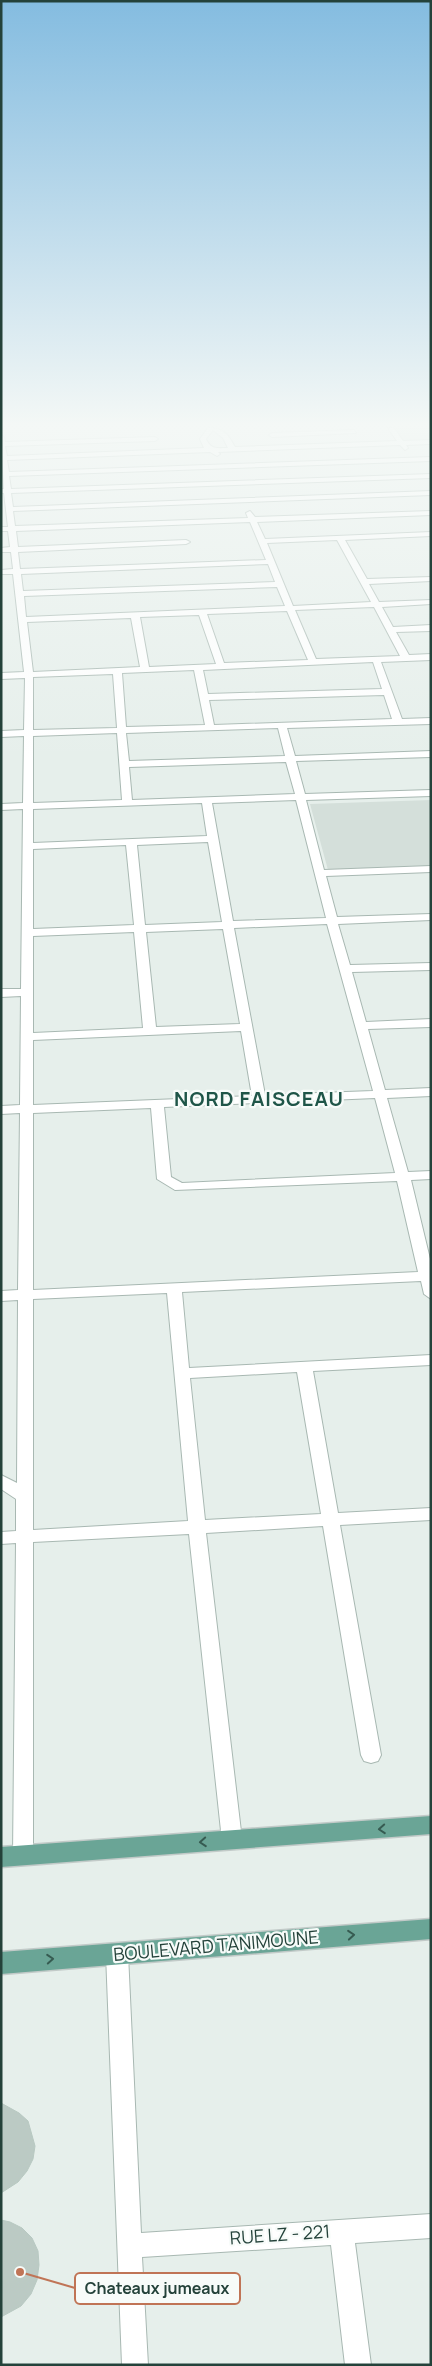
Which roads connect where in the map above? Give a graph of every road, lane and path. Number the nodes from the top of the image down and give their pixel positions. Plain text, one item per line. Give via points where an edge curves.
1 (13, 538) edge
2 (133, 538) edge
3 (199, 538) edge
4 (329, 538) edge
5 (340, 538) edge
6 (262, 541) joint
7 (186, 543) junction
8 (14, 549) junction
9 (1, 550) edge
10 (270, 562) junction
11 (1, 572) edge
12 (17, 572) junction
13 (431, 579) edge
14 (364, 582) junction
15 (280, 584) junction
16 (20, 594) junction
17 (431, 602) edge
18 (377, 604) junction
19 (290, 608) junction
20 (202, 612) junction
21 (135, 615) junction
22 (22, 620) junction
23 (431, 628) edge
24 (392, 630) junction
25 (431, 657) edge
26 (406, 658) junction
27 (376, 659) junction
28 (313, 662) junction
29 (221, 666) junction
30 (198, 667) junction
31 (145, 670) junction
32 (117, 671) junction
33 (29, 675) junction
34 (1, 676) edge
35 (388, 692) junction
36 (204, 697) junction
37 (431, 721) edge
38 (398, 722) junction
39 (282, 725) junction
40 (210, 727) junction
41 (122, 730) junction
42 (29, 733) junction
43 (1, 734) edge
44 (431, 754) edge
45 (290, 759) junction
46 (124, 764) junction
47 (431, 793) edge
48 (301, 797) junction
49 (206, 800) junction
50 (127, 803) junction
51 (28, 806) junction
52 (1, 807) edge
53 (212, 839) junction
54 (131, 842) junction
55 (28, 846) junction
56 (431, 869) edge
57 (320, 873) junction
58 (431, 917) edge
59 (332, 921) junction
60 (228, 925) junction
61 (140, 928) junction
62 (28, 933) junction
63 (431, 966) edge
64 (346, 969) junction
65 (1, 992) edge
66 (27, 992) junction
67 (431, 1023) edge
68 (361, 1026) junction
69 (246, 1028) junction
70 (150, 1032) junction
71 (27, 1038) junction
72 (431, 1092) edge
73 (380, 1094) junction
74 (259, 1099) junction
75 (157, 1104) junction
76 (27, 1109) junction
77 (1, 1110) edge
78 (431, 1175) edge
79 (402, 1177) junction
80 (428, 1276) edge
81 (174, 1288) junction
82 (431, 1294) edge
83 (26, 1295) junction
84 (1, 1296) edge
85 (431, 1360) edge
86 (304, 1367) junction
87 (184, 1373) junction
88 (1, 1481) edge
89 (25, 1496) junction
90 (431, 1514) edge
91 (329, 1520) junction
92 (197, 1527) junction
93 (25, 1537) junction
94 (1, 1538) edge
95 (370, 1755) dead end
96 (431, 1825) edge
97 (232, 1840) junction
98 (23, 1856) junction
99 (1, 1857) edge
100 (431, 1929) edge
101 (118, 1954) junction
102 (1, 1963) edge
103 (431, 2226) edge
104 (340, 2231) junction
105 (130, 2246) junction
106 (135, 2365) edge
107 (358, 2365) edge

1 - 8 street
2 - 7 street
3 - 7 street
4 - 6 street
5 - 14 street
6 - 10 street
7 - 8 street
7 - 10 street
7 - 12 street
8 - 9 street
8 - 12 street
10 - 15 street
11 - 12 street
12 - 16 street
13 - 14 street
14 - 18 street
15 - 16 street
15 - 19 street
16 - 22 street
17 - 18 street
18 - 19 street
18 - 24 street
19 - 20 street
19 - 28 street
20 - 21 street
20 - 29 street
21 - 22 street
21 - 31 street
22 - 33 street
23 - 24 street
24 - 26 street
25 - 26 street
26 - 27 street
27 - 28 street
27 - 35 street
28 - 29 street
29 - 30 street
30 - 31 street
30 - 36 street
31 - 32 street
32 - 33 street
32 - 41 street
33 - 34 street
33 - 42 street
35 - 36 street
35 - 38 street
36 - 40 street
37 - 38 street
38 - 39 street
39 - 40 street
39 - 45 street
40 - 41 street
41 - 42 street
41 - 46 street
42 - 43 street
42 - 51 street
44 - 45 street
45 - 46 street
45 - 48 street
46 - 50 street
47 - 48 street
48 - 49 street
48 - 57 street
49 - 50 street
49 - 53 street
50 - 51 street
51 - 52 street
51 - 55 street
53 - 54 street
53 - 60 street
54 - 55 street
54 - 61 street
55 - 62 street
56 - 57 street
57 - 59 street
58 - 59 street
59 - 60 street
59 - 64 street
60 - 61 street
60 - 69 street
61 - 62 street
61 - 70 street
62 - 66 street
63 - 64 street
64 - 68 street
65 - 66 street
66 - 71 street
67 - 68 street
68 - 73 street
69 - 70 street
69 - 74 street
70 - 71 street
71 - 76 street
72 - 73 street
73 - 74 street
73 - 79 street
74 - 75 street
75 - 76 street
75 - 79 street via 164,1179 180,1187
76 - 77 street
76 - 83 street
78 - 79 street
79 - 80 street
80 - 81 street
80 - 82 street
81 - 83 street
81 - 87 street
83 - 84 street
83 - 89 street
85 - 86 street
86 - 87 street
86 - 91 street
87 - 92 street
88 - 89 street
89 - 93 street
90 - 91 street
91 - 92 street
91 - 95 street
92 - 93 street
92 - 97 street
93 - 94 street
93 - 98 street
96 -> 97 main road
97 -> 98 main road
98 - 99 main road
101 -> 100 main road, BOULEVARD TANIMOUNE
102 -> 101 main road, BOULEVARD TANIMOUNE
101 - 105 street
103 - 104 street, RUE LZ - 221
104 - 105 street, RUE LZ - 221
104 - 107 street
105 - 106 street

